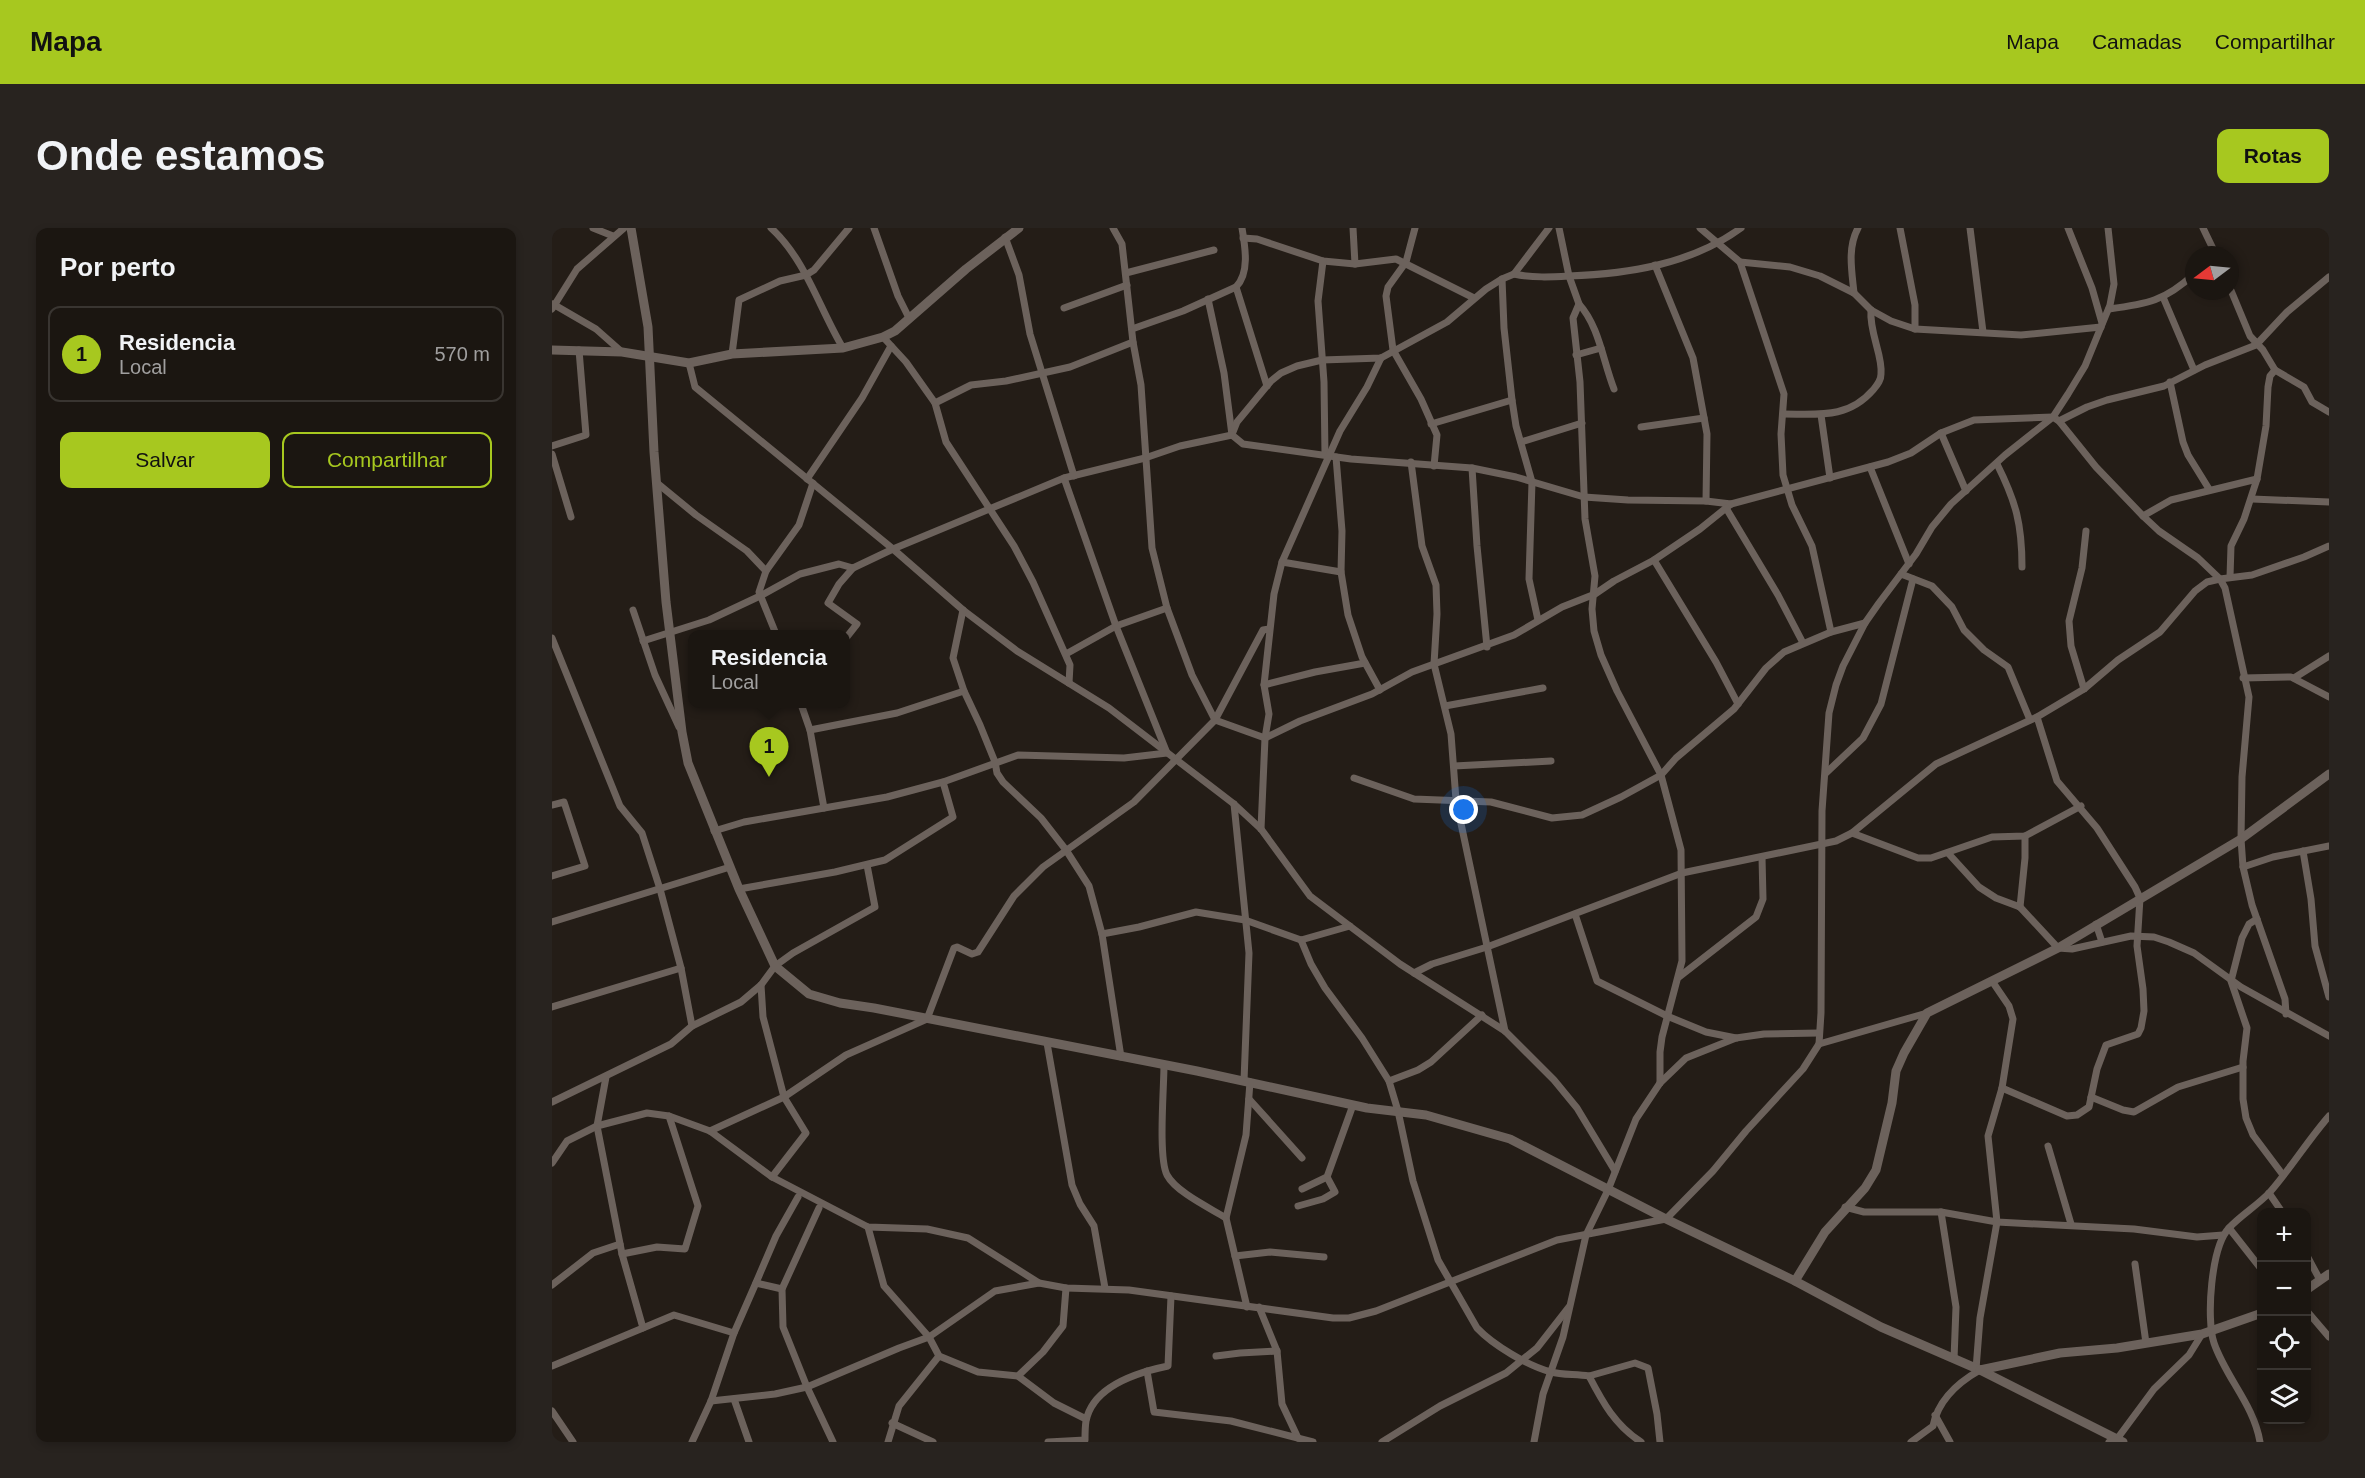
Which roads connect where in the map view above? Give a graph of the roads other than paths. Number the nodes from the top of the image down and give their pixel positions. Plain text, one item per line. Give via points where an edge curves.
1 (593, 228) edge
2 (624, 228) edge
3 (631, 228) edge
4 (771, 228) edge
5 (849, 228) edge
6 (874, 228) edge
7 (1113, 228) edge
8 (1242, 228) edge
9 (1353, 228) edge
10 (1415, 228) edge
11 (1549, 228) edge
12 (1559, 228) edge
13 (1700, 228) edge
14 (1741, 228) edge
15 (1858, 228) edge
16 (1900, 228) edge
17 (1970, 228) edge
18 (2068, 228) edge
19 (2108, 228) edge
20 (2203, 228) edge
21 (2211, 228) edge
22 (1016, 229) edge
23 (613, 236) junction
24 (1005, 237) junction
25 (1244, 238) junction
26 (2207, 238) junction
27 (1717, 244) junction
28 (2211, 246) edge
29 (1214, 250) dead end
30 (1323, 261) junction
31 (1406, 262) junction
32 (1740, 262) junction
33 (1355, 264) junction
34 (1655, 265) junction
35 (1126, 273) junction
36 (1514, 274) junction
37 (806, 275) junction
38 (1569, 276) junction
39 (1502, 279) junction
40 (2185, 282) edge
41 (2327, 282) edge
42 (1127, 285) junction
43 (1236, 287) junction
44 (1854, 293) junction
45 (2163, 297) junction
46 (1474, 298) junction
47 (1208, 299) junction
48 (2235, 300) edge
49 (1579, 304) junction
50 (553, 306) edge
51 (1064, 308) dead end
52 (2109, 309) junction
53 (1871, 310) junction
54 (909, 318) junction
55 (2102, 325) junction
56 (1132, 329) junction
57 (1915, 329) junction
58 (1983, 332) junction
59 (883, 337) junction
60 (1133, 342) junction
61 (2256, 345) junction
62 (891, 346) junction
63 (843, 348) junction
64 (1601, 348) junction
65 (552, 350) edge
66 (579, 350) junction
67 (1393, 350) junction
68 (622, 352) junction
69 (732, 354) junction
70 (1576, 355) junction
71 (650, 358) junction
72 (1381, 358) junction
73 (1322, 360) junction
74 (689, 363) junction
75 (2194, 370) junction
76 (2275, 370) junction
77 (1043, 373) junction
78 (2170, 382) junction
79 (1267, 386) junction
80 (1614, 389) dead end
81 (1512, 400) junction
82 (935, 403) junction
83 (2329, 412) edge
84 (1783, 414) junction
85 (1821, 415) junction
86 (1704, 418) junction
87 (2056, 419) junction
88 (1582, 423) junction
89 (1431, 424) junction
90 (1641, 427) dead end
91 (1941, 433) junction
92 (1232, 435) junction
93 (1521, 442) junction
94 (552, 446) edge
95 (552, 454) edge
96 (1330, 456) junction
97 (1145, 458) junction
98 (1411, 462) junction
99 (1997, 464) junction
100 (1434, 466) junction
101 (1870, 466) junction
102 (1472, 468) junction
103 (1074, 476) junction
104 (1064, 478) junction
105 (1830, 478) junction
106 (2258, 479) junction
107 (810, 481) junction
108 (1532, 482) junction
109 (657, 483) junction
110 (2209, 489) junction
111 (1787, 490) junction
112 (1966, 492) junction
113 (1584, 497) junction
114 (2252, 500) junction
115 (1706, 501) junction
116 (2329, 502) edge
117 (1729, 506) junction
118 (988, 509) junction
119 (2143, 516) junction
120 (572, 518) dead end
121 (2086, 531) dead end
122 (2329, 546) edge
123 (893, 549) junction
124 (1654, 560) junction
125 (1282, 562) junction
126 (1909, 564) junction
127 (2022, 567) dead end
128 (853, 568) junction
129 (766, 571) junction
130 (1341, 572) junction
131 (1901, 574) junction
132 (2230, 577) junction
133 (1913, 579) junction
134 (2220, 579) junction
135 (1595, 594) junction
136 (760, 596) junction
137 (1167, 608) junction
138 (633, 610) dead end
139 (963, 610) junction
140 (1538, 620) junction
141 (1866, 623) junction
142 (1116, 626) junction
143 (1269, 629) junction
144 (774, 630) edge
145 (1831, 632) junction
146 (850, 633) edge
147 (669, 634) junction
148 (552, 638) edge
149 (643, 641) junction
150 (1803, 643) junction
151 (1487, 647) junction
152 (1066, 654) junction
153 (2329, 656) edge
154 (1365, 663) junction
155 (1434, 664) junction
156 (2243, 678) junction
157 (2294, 678) junction
158 (1069, 683) junction
159 (1264, 685) junction
160 (1543, 688) dead end
161 (2084, 689) junction
162 (1380, 690) junction
163 (964, 691) junction
164 (2329, 697) edge
165 (1738, 704) junction
166 (1445, 706) junction
167 (802, 708) edge
168 (2034, 718) junction
169 (1215, 720) junction
170 (810, 730) junction
171 (682, 732) junction
172 (1265, 738) junction
173 (1167, 753) junction
174 (1174, 759) junction
175 (1551, 761) dead end
176 (995, 762) junction
177 (1454, 766) junction
178 (1826, 773) junction
179 (1661, 774) junction
180 (2329, 774) edge
181 (1354, 778) dead end
182 (943, 782) junction
183 (1456, 800) junction
184 (1234, 804) junction
185 (552, 805) edge
186 (2080, 806) junction
187 (824, 808) junction
188 (1261, 829) junction
189 (714, 831) junction
190 (1852, 833) junction
191 (2025, 836) junction
192 (2241, 838) junction
193 (1823, 844) junction
194 (2329, 846) edge
195 (1066, 850) junction
196 (2303, 851) junction
197 (1948, 853) junction
198 (1762, 857) junction
199 (867, 865) junction
200 (730, 867) junction
201 (2243, 867) junction
202 (1682, 873) junction
203 (552, 876) edge
204 (660, 889) junction
205 (739, 889) junction
206 (2140, 898) junction
207 (2020, 907) junction
208 (1575, 914) junction
209 (2257, 919) junction
210 (1245, 920) junction
211 (552, 922) edge
212 (2096, 924) junction
213 (1350, 926) junction
214 (1102, 934) junction
215 (2137, 936) junction
216 (1301, 940) junction
217 (2102, 942) junction
218 (1487, 947) junction
219 (2058, 948) junction
220 (776, 966) junction
221 (681, 968) junction
222 (1414, 973) junction
223 (1679, 977) junction
224 (1992, 981) junction
225 (2231, 981) junction
226 (761, 985) junction
227 (2329, 997) edge
228 (552, 1007) edge
229 (1927, 1013) junction
230 (2286, 1014) junction
231 (1482, 1015) junction
232 (1667, 1016) junction
233 (927, 1019) junction
234 (692, 1026) junction
235 (1505, 1031) junction
236 (1819, 1033) junction
237 (2329, 1036) edge
238 (1736, 1038) junction
239 (1047, 1043) junction
240 (1819, 1044) junction
241 (1121, 1056) junction
242 (1164, 1065) junction
243 (2243, 1067) junction
244 (606, 1077) junction
245 (1389, 1081) junction
246 (1247, 1082) junction
247 (1660, 1083) junction
248 (2002, 1088) junction
249 (784, 1097) junction
250 (2091, 1097) junction
251 (1249, 1100) junction
252 (552, 1102) edge
253 (1353, 1105) junction
254 (1398, 1112) junction
255 (669, 1116) junction
256 (2329, 1116) edge
257 (597, 1126) junction
258 (710, 1131) junction
259 (2048, 1146) dead end
260 (1302, 1158) dead end
261 (552, 1163) edge
262 (1615, 1171) junction
263 (2283, 1175) junction
264 (772, 1177) junction
265 (1327, 1177) junction
266 (1302, 1189) dead end
267 (1608, 1190) junction
268 (2269, 1193) junction
269 (798, 1197) dead end
270 (1298, 1206) dead end
271 (819, 1208) dead end
272 (1845, 1208) junction
273 (2279, 1208) edge
274 (1941, 1212) junction
275 (1226, 1218) junction
276 (1666, 1219) junction
277 (1996, 1222) junction
278 (2071, 1224) junction
279 (868, 1227) junction
280 (2229, 1228) junction
281 (1586, 1235) junction
282 (2223, 1235) junction
283 (620, 1244) junction
284 (622, 1254) junction
285 (1235, 1256) junction
286 (1324, 1257) dead end
287 (2311, 1259) edge
288 (2135, 1264) dead end
289 (2257, 1264) edge
290 (2325, 1277) edge
291 (1449, 1281) junction
292 (1795, 1281) junction
293 (756, 1283) junction
294 (1039, 1283) junction
295 (552, 1285) edge
296 (2311, 1287) edge
297 (1066, 1288) junction
298 (1105, 1288) junction
299 (782, 1289) junction
300 (1171, 1296) junction
301 (1569, 1306) junction
302 (1247, 1307) junction
303 (1259, 1307) junction
304 (2257, 1315) edge
305 (2311, 1315) edge
306 (643, 1328) junction
307 (734, 1333) junction
308 (2207, 1333) junction
309 (929, 1337) junction
310 (2329, 1337) edge
311 (2146, 1343) junction
312 (1276, 1351) junction
313 (939, 1356) junction
314 (1216, 1356) dead end
315 (1954, 1359) junction
316 (1524, 1360) junction
317 (552, 1365) edge
318 (1978, 1370) junction
319 (1147, 1371) junction
320 (1551, 1372) junction
321 (1018, 1376) junction
322 (1589, 1376) junction
323 (807, 1387) junction
324 (734, 1399) junction
325 (711, 1401) junction
326 (552, 1411) edge
327 (1935, 1415) junction
328 (1086, 1419) junction
329 (892, 1423) junction
330 (1298, 1438) junction
331 (1085, 1441) edge
332 (1310, 1441) edge
333 (2117, 1441) edge
334 (573, 1442) edge
335 (692, 1442) edge
336 (749, 1442) edge
337 (833, 1442) edge
338 (888, 1442) edge
339 (933, 1442) edge
340 (1048, 1442) edge
341 (1382, 1442) edge
342 (1534, 1442) edge
343 (1641, 1442) edge
344 (1660, 1442) edge
345 (1911, 1442) edge
346 (1950, 1442) edge
347 (2260, 1442) edge

1 - 23 street
2 - 23 street
3 - 71 street
4 - 37 street
5 - 37 street
6 - 54 street
7 - 35 street via 1122,244
8 - 25 street
9 - 33 street
10 - 31 street
11 - 36 street
12 - 38 street
13 - 27 street
14 - 27 street
15 - 44 street via 1851,255
16 - 57 street via 1915,305
17 - 58 street
18 - 55 street
19 - 52 street via 2114,284
20 - 26 street
21 - 26 street
22 - 24 street
23 - 50 street via 577,269
24 - 54 street
24 - 77 street via 1019,275 1030,334
25 - 30 street
25 - 43 street via 1243,280
26 - 28 street
27 - 32 street
27 - 34 street
29 - 35 street
30 - 33 street
30 - 73 street via 1318,301
31 - 33 street via 1386,259
31 - 46 street
31 - 67 street via 1386,296
32 - 44 street via 1790,267
32 - 84 street via 1784,394
34 - 38 street
34 - 86 street via 1693,358
35 - 42 street
36 - 38 street
36 - 39 street
37 - 63 street
37 - 69 street via 780,281 739,300
38 - 49 street
39 - 46 street
39 - 81 street
40 - 45 street
41 - 61 street via 2287,312
42 - 51 street
42 - 56 street
43 - 47 street
43 - 79 street
44 - 53 street
45 - 52 street
45 - 75 street
46 - 67 street via 1447,322
47 - 56 street
47 - 92 street
48 - 61 street
49 - 64 street
49 - 70 street via 1573,318
50 - 68 street via 596,329
52 - 55 street
53 - 57 street
53 - 85 street via 1881,371 1879,382 1858,405
54 - 59 street
55 - 58 street via 2020,334
55 - 87 street
56 - 60 street
57 - 58 street
59 - 62 street
59 - 63 street
60 - 77 street via 1070,367
60 - 97 street via 1141,385
61 - 75 street
61 - 76 street
62 - 82 street
62 - 107 street
63 - 69 street
64 - 70 street
64 - 80 street
65 - 66 street
66 - 68 street
66 - 94 street via 586,435
67 - 72 street
67 - 89 street
68 - 71 street
69 - 74 street
70 - 88 street
71 - 74 street
71 - 109 street
72 - 73 street
72 - 96 street
73 - 79 street via 1289,369
73 - 96 street
74 - 107 street via 695,387
75 - 78 street
76 - 83 street via 2304,387 2312,402
76 - 106 street via 2268,387
77 - 82 street via 971,385
77 - 103 street
78 - 87 street
78 - 110 street via 2183,442
79 - 92 street via 1237,422
81 - 89 street
81 - 93 street
82 - 118 street via 946,442
84 - 85 street
84 - 111 street via 1782,466
85 - 105 street
86 - 90 street
86 - 115 street
87 - 91 street via 1974,420
87 - 99 street
87 - 119 street
88 - 93 street
88 - 113 street
89 - 100 street via 1437,435
91 - 101 street via 1911,453
91 - 112 street
92 - 96 street via 1243,444
92 - 97 street
93 - 108 street
95 - 120 street
96 - 98 street
96 - 125 street
96 - 130 street via 1342,531
97 - 103 street
97 - 137 street via 1152,548
98 - 100 street
98 - 155 street via 1422,546 1436,585
99 - 112 street
99 - 127 street via 2012,494 2018,518
100 - 102 street
101 - 105 street
101 - 126 street
102 - 108 street
102 - 151 street
103 - 104 street
104 - 118 street
104 - 142 street
105 - 111 street
106 - 110 street
106 - 114 street
107 - 123 street
107 - 129 street via 799,525
108 - 113 street
108 - 140 street via 1529,579
109 - 129 street via 747,551
109 - 147 street
110 - 119 street via 2171,500
111 - 117 street
111 - 145 street via 1812,546
112 - 126 street via 1932,526
113 - 115 street
113 - 135 street
114 - 116 street
114 - 132 street via 2231,546
115 - 117 street
117 - 124 street
117 - 150 street
118 - 123 street
118 - 152 street via 1014,546
119 - 134 street
121 - 161 street via 2069,621 2071,646
122 - 132 street via 2252,575
123 - 128 street
123 - 139 street
124 - 135 street
124 - 165 street
125 - 130 street
125 - 143 street
126 - 131 street
128 - 136 street via 840,564 800,574
128 - 146 street via 828,603 857,624
129 - 136 street
130 - 154 street via 1348,615
131 - 133 street
131 - 141 street
132 - 134 street
133 - 168 street via 1932,586 1943,596 1964,630 2008,667
133 - 178 street via 1881,704 1863,738
134 - 156 street via 2233,620
134 - 161 street via 2195,591 2160,632
135 - 140 street
135 - 179 street via 1592,620 1601,655
136 - 144 street
136 - 147 street
137 - 142 street
137 - 169 street via 1192,675
138 - 149 street
139 - 158 street via 1017,651
139 - 163 street via 953,658
140 - 151 street
141 - 145 street
141 - 178 street via 1836,685 1829,713
142 - 152 street
142 - 173 street
143 - 159 street
143 - 169 street via 1263,630
145 - 150 street
147 - 149 street
147 - 171 street
148 - 204 street via 620,806 642,833
149 - 171 street
150 - 165 street via 1774,660
151 - 155 street
152 - 158 street
153 - 157 street
154 - 159 street
154 - 162 street
155 - 162 street
155 - 166 street
156 - 157 street
156 - 192 street via 2249,698
157 - 164 street
158 - 173 street
159 - 172 street via 1269,714
160 - 166 street
161 - 168 street
162 - 172 street
163 - 170 street via 897,713
163 - 176 street
165 - 179 street
166 - 177 street
167 - 170 street
168 - 186 street via 2057,780
168 - 190 street via 1936,764
169 - 172 street
169 - 174 street
170 - 187 street
171 - 189 street via 688,763
172 - 188 street
173 - 174 street
173 - 176 street via 1124,758 1018,755
174 - 184 street
174 - 195 street via 1134,802
175 - 177 street
176 - 182 street
176 - 195 street via 1003,782 1041,818
177 - 183 street
178 - 193 street
179 - 183 street via 1596,810 1561,819 1491,802
179 - 202 street via 1681,850
180 - 192 street
181 - 183 street via 1414,799
182 - 187 street
182 - 199 street via 953,817 885,860
183 - 218 street
184 - 188 street
184 - 210 street
185 - 203 street via 564,802 585,866
186 - 191 street
186 - 206 street
187 - 189 street
188 - 213 street via 1310,896
189 - 200 street
190 - 193 street
190 - 197 street via 1918,858
191 - 197 street via 1992,837
191 - 207 street
192 - 201 street
192 - 206 street
193 - 198 street
193 - 236 street
194 - 196 street
195 - 214 street via 1089,886
195 - 233 street via 1014,896 978,952 972,954 957,947 952,951
196 - 201 street
196 - 227 street via 2315,946
197 - 207 street via 1979,887
198 - 202 street
198 - 223 street via 1763,899 1756,917
199 - 205 street
199 - 220 street via 875,907
200 - 204 street
200 - 205 street
201 - 209 street
202 - 208 street
202 - 223 street
204 - 211 street
204 - 221 street
205 - 220 street
206 - 212 street
206 - 215 street
207 - 219 street
208 - 218 street
208 - 232 street via 1597,981
209 - 225 street via 2242,938
209 - 230 street via 2285,999
210 - 214 street via 1196,912
210 - 216 street
210 - 246 street via 1249,953
212 - 217 street
212 - 219 street
213 - 216 street
213 - 222 street
214 - 241 street
215 - 217 street
215 - 225 street via 2182,946
215 - 250 street via 2143,989 2141,1028 2138,1034 2106,1045
216 - 245 street via 1325,988
217 - 219 street
218 - 222 street
218 - 235 street
219 - 224 street
220 - 226 street
220 - 233 street via 809,994
221 - 228 street
221 - 234 street
222 - 231 street
223 - 232 street
224 - 229 street
224 - 248 street via 2013,1015
225 - 230 street
225 - 243 street via 2247,1028
226 - 234 street via 741,1002
226 - 249 street via 763,1017
229 - 240 street
229 - 272 street via 1896,1071 1876,1170
230 - 237 street
231 - 235 street
231 - 245 street via 1431,1062
232 - 238 street via 1706,1032
232 - 247 street via 1660,1052
233 - 239 street
233 - 249 street via 846,1055
234 - 244 street via 671,1044
235 - 262 street via 1577,1108
236 - 238 street
236 - 240 street
238 - 247 street via 1686,1059
239 - 241 street
239 - 298 street via 1071,1185 1094,1226
240 - 276 street via 1776,1100
241 - 242 street
242 - 246 street
242 - 275 street via 1163,1159 1167,1176 1180,1189
243 - 250 street via 2178,1088 2134,1112
243 - 263 street via 2246,1118 2253,1135
244 - 252 street
244 - 257 street
245 - 254 street
246 - 251 street
246 - 253 street
247 - 262 street via 1636,1119
248 - 250 street via 2067,1116 2089,1107
248 - 277 street via 1988,1136
249 - 258 street
249 - 264 street via 806,1133
251 - 260 street
251 - 275 street via 1246,1135
253 - 254 street
253 - 265 street
254 - 267 street via 1426,1115 1510,1139
254 - 291 street via 1413,1181 1438,1260
255 - 257 street via 647,1113
255 - 258 street
255 - 284 street via 698,1206 685,1249 657,1246
256 - 263 street
257 - 261 street via 567,1141
257 - 283 street
258 - 264 street
259 - 278 street
262 - 267 street
263 - 268 street
264 - 279 street
265 - 266 street
265 - 270 street via 1335,1192
267 - 276 street
267 - 281 street
268 - 273 street
268 - 280 street
269 - 293 street
271 - 299 street
272 - 274 street via 1864,1212
272 - 292 street
274 - 277 street
274 - 315 street via 1956,1307
275 - 285 street
276 - 281 street
276 - 292 street
277 - 278 street
277 - 318 street via 1980,1318
278 - 282 street via 2197,1237
279 - 294 street via 927,1229 968,1238
279 - 309 street via 884,1286
280 - 282 street
280 - 289 street
281 - 291 street via 1557,1240
281 - 301 street
282 - 308 street via 2214,1260
283 - 284 street
283 - 295 street via 593,1253
284 - 306 street
285 - 286 street via 1270,1252
285 - 302 street
287 - 290 street
288 - 311 street
290 - 296 street
291 - 303 street via 1349,1318
291 - 316 street via 1477,1328 1492,1342
292 - 315 street via 1881,1327
293 - 299 street
293 - 307 street
294 - 297 street
294 - 309 street via 995,1291
297 - 298 street
297 - 321 street via 1063,1326
298 - 300 street
299 - 323 street via 783,1327
300 - 302 street
300 - 319 street via 1168,1366
301 - 316 street
301 - 320 street
302 - 303 street
303 - 312 street
304 - 308 street
305 - 310 street
306 - 307 street via 674,1315
306 - 317 street
307 - 325 street
308 - 311 street
308 - 333 street via 2154,1389
308 - 347 street via 2244,1397
309 - 313 street
309 - 323 street
311 - 318 street via 2060,1353
312 - 314 street
312 - 330 street via 1282,1404
313 - 321 street via 978,1372
313 - 329 street via 898,1406
315 - 318 street
316 - 320 street
316 - 341 street
318 - 327 street via 1950,1392
318 - 333 street
319 - 328 street via 1113,1386 1095,1402
319 - 330 street via 1154,1412 1231,1421
320 - 322 street
320 - 342 street
321 - 328 street via 1054,1403
322 - 343 street via 1611,1416
322 - 344 street via 1635,1363 1648,1368
323 - 324 street
323 - 337 street
324 - 325 street
324 - 336 street
325 - 335 street
326 - 334 street
327 - 345 street via 1933,1426
327 - 346 street
328 - 331 street
329 - 338 street
329 - 339 street
330 - 332 street
331 - 340 street

